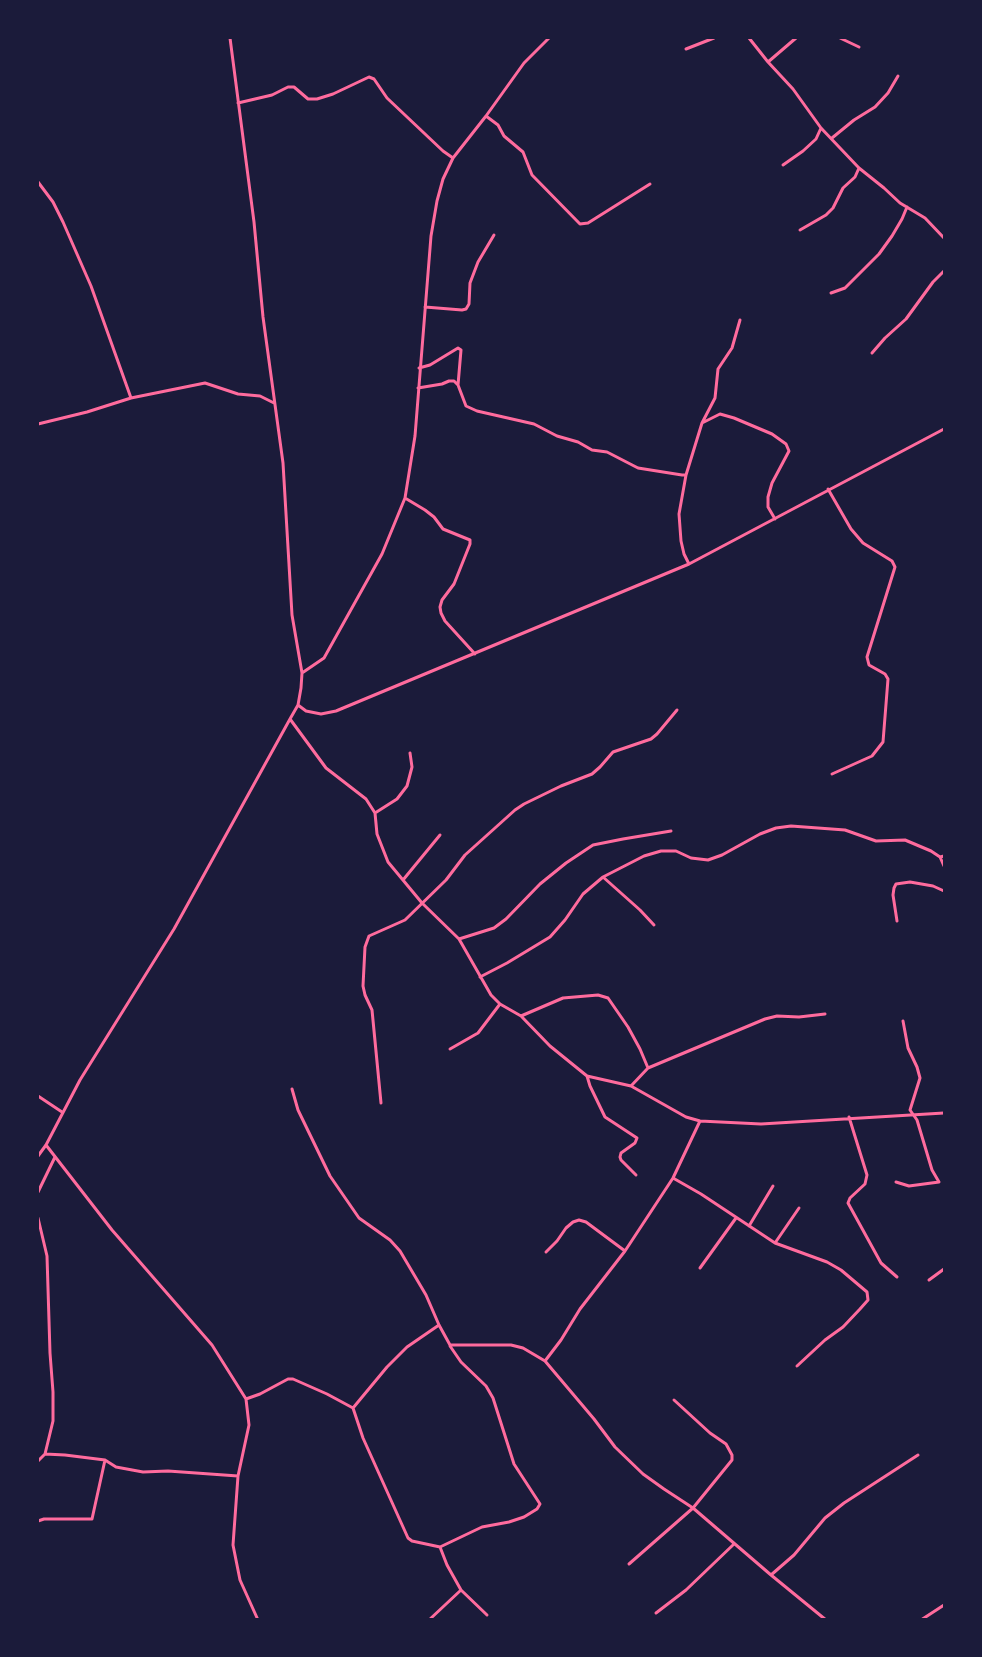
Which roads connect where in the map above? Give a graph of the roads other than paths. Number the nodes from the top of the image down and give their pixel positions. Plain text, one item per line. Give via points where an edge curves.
1 (230, 38) edge
2 (549, 38) edge
3 (714, 38) edge
4 (749, 38) edge
5 (796, 38) edge
6 (840, 38) edge
7 (859, 47) dead end
8 (686, 50) dead end
9 (768, 62) junction
10 (898, 76) dead end
11 (238, 103) junction
12 (486, 116) junction
13 (822, 128) junction
14 (832, 138) junction
15 (453, 158) junction
16 (783, 165) dead end
17 (859, 168) junction
18 (38, 182) edge
19 (650, 184) dead end
20 (906, 207) junction
21 (800, 230) dead end
22 (494, 235) dead end
23 (944, 238) edge
24 (944, 271) edge
25 (831, 293) dead end
26 (425, 308) junction
27 (740, 320) dead end
28 (872, 354) dead end
29 (419, 368) junction
30 (458, 385) junction
31 (418, 388) junction
32 (130, 398) junction
33 (275, 404) junction
34 (702, 423) junction
35 (38, 424) edge
36 (944, 430) edge
37 (686, 475) junction
38 (828, 489) junction
39 (405, 498) junction
40 (775, 519) junction
41 (689, 564) junction
42 (474, 654) junction
43 (302, 673) junction
44 (298, 705) junction
45 (677, 710) dead end
46 (290, 719) junction
47 (410, 753) dead end
48 (832, 774) dead end
49 (376, 813) junction
50 (671, 832) dead end
51 (440, 835) dead end
52 (944, 856) edge
53 (940, 858) junction
54 (944, 866) edge
55 (603, 877) junction
56 (404, 880) junction
57 (944, 891) edge
58 (422, 903) junction
59 (897, 921) dead end
60 (654, 925) dead end
61 (459, 940) junction
62 (480, 977) junction
63 (500, 1004) junction
64 (825, 1014) dead end
65 (521, 1016) junction
66 (903, 1020) dead end
67 (450, 1049) dead end
68 (648, 1068) junction
69 (587, 1076) junction
70 (631, 1086) junction
71 (292, 1089) dead end
72 (38, 1096) edge
73 (381, 1103) dead end
74 (62, 1112) junction
75 (944, 1113) edge
76 (914, 1116) junction
77 (849, 1117) junction
78 (700, 1121) junction
79 (46, 1145) junction
80 (38, 1156) edge
81 (55, 1157) junction
82 (636, 1175) dead end
83 (673, 1178) junction
84 (896, 1182) dead end
85 (773, 1186) dead end
86 (38, 1192) edge
87 (799, 1208) dead end
88 (38, 1218) edge
89 (736, 1218) junction
90 (749, 1226) junction
91 (775, 1243) junction
92 (625, 1251) junction
93 (546, 1252) dead end
94 (700, 1268) dead end
95 (944, 1269) edge
96 (897, 1277) dead end
97 (930, 1280) dead end
98 (439, 1325) junction
99 (450, 1346) junction
100 (545, 1361) junction
101 (797, 1366) dead end
102 (246, 1399) junction
103 (674, 1400) dead end
104 (353, 1408) junction
105 (45, 1454) junction
106 (918, 1455) dead end
107 (105, 1460) junction
108 (38, 1461) edge
109 (238, 1476) junction
110 (693, 1508) junction
111 (38, 1521) edge
112 (734, 1544) junction
113 (440, 1547) junction
114 (629, 1564) dead end
115 (771, 1575) junction
116 (460, 1590) junction
117 (944, 1605) edge
118 (656, 1613) dead end
119 (487, 1616) dead end
120 (258, 1620) edge
121 (429, 1620) edge
122 (826, 1620) edge
123 (921, 1620) edge

1 - 11 street
2 - 12 street via 524,64
3 - 8 street
4 - 9 street
5 - 9 street
6 - 7 street
9 - 13 street
10 - 14 street via 876,107
11 - 15 street via 288,87 294,87 308,99 318,99 369,77 387,98
11 - 33 street
12 - 15 street
12 - 19 street via 524,152 532,175 580,224 588,224
13 - 14 street
13 - 16 street via 816,139
14 - 17 street
15 - 26 street via 443,179 431,236
17 - 20 street
17 - 21 street via 833,208
18 - 32 street via 53,202 91,286
20 - 23 street via 925,218
20 - 25 street via 902,219 879,254 845,288
22 - 26 street via 470,283 466,309
24 - 28 street via 906,319
26 - 29 street
27 - 34 street via 732,348 718,369 715,398
29 - 30 street via 458,348 461,350
29 - 31 street
30 - 31 street via 449,381
30 - 37 street via 466,406 476,411 534,424 592,450 607,452 638,468
31 - 39 street via 415,436
32 - 33 street via 205,383 238,394 260,396
32 - 35 street
33 - 43 street via 292,614
34 - 37 street
34 - 40 street via 720,414 772,434 786,444 789,451 768,497 768,507
36 - 38 street
37 - 41 street via 679,514 681,541
38 - 40 street
38 - 48 street via 850,529 863,543 892,561 895,567 867,657 869,665 888,679 883,742 872,756
39 - 42 street via 430,514 443,529 470,540 454,584 440,607 445,621
39 - 43 street via 382,554 324,658
40 - 41 street
41 - 42 street
42 - 44 street via 336,711 320,714
43 - 44 street
44 - 46 street
45 - 58 street via 651,739 614,752 592,774 515,810 465,855 446,880
46 - 49 street via 326,768 366,799
46 - 74 street via 174,929
47 - 49 street via 412,767 407,786 398,799
49 - 56 street via 377,834 388,862
50 - 61 street via 593,845 540,884 494,928
51 - 56 street
52 - 53 street
53 - 54 street
53 - 55 street via 905,840 876,841 846,830 791,826 760,834 708,860 691,858 676,851 661,851
55 - 60 street
55 - 62 street via 583,894 550,937
56 - 58 street
57 - 59 street via 910,882 896,884 893,895
58 - 61 street
58 - 73 street via 401,923 369,936 365,947 363,986 372,1010
61 - 62 street
62 - 63 street
63 - 65 street
63 - 67 street via 478,1033
64 - 68 street via 765,1019
65 - 68 street via 563,998 608,998 628,1027
65 - 69 street via 550,1046
66 - 76 street via 908,1048 920,1078 910,1110
68 - 70 street
69 - 70 street
69 - 82 street via 605,1117 637,1138 620,1157
70 - 78 street via 686,1117
71 - 98 street via 298,1110 330,1176 359,1218 400,1251
72 - 74 street
74 - 79 street
75 - 76 street
76 - 77 street
76 - 84 street via 939,1182 909,1186
77 - 78 street via 761,1124
77 - 96 street via 867,1175 865,1184 848,1203 881,1263
78 - 83 street
79 - 80 street
79 - 81 street
81 - 86 street
81 - 102 street via 112,1230 212,1344
83 - 89 street
83 - 92 street
85 - 90 street
87 - 91 street
88 - 105 street via 47,1256 53,1392 53,1421
89 - 90 street
89 - 94 street
90 - 91 street
91 - 101 street via 841,1270 869,1296 843,1327
92 - 93 street via 579,1220 566,1228
92 - 100 street
95 - 97 street
98 - 99 street
98 - 104 street via 407,1347
99 - 100 street via 511,1344
99 - 113 street via 486,1386 514,1464 540,1504 524,1516 482,1527
100 - 110 street via 615,1447 643,1474
102 - 104 street via 293,1379
102 - 109 street via 249,1425
103 - 110 street via 726,1444 732,1455 732,1460
104 - 113 street via 408,1538
105 - 107 street
105 - 108 street
106 - 115 street via 825,1518 794,1555
107 - 109 street via 116,1467 143,1472
107 - 111 street via 92,1519
109 - 120 street via 234,1545 240,1580
110 - 112 street
110 - 114 street
112 - 115 street
112 - 118 street via 686,1590
113 - 116 street
115 - 122 street
116 - 119 street
116 - 121 street
117 - 123 street

